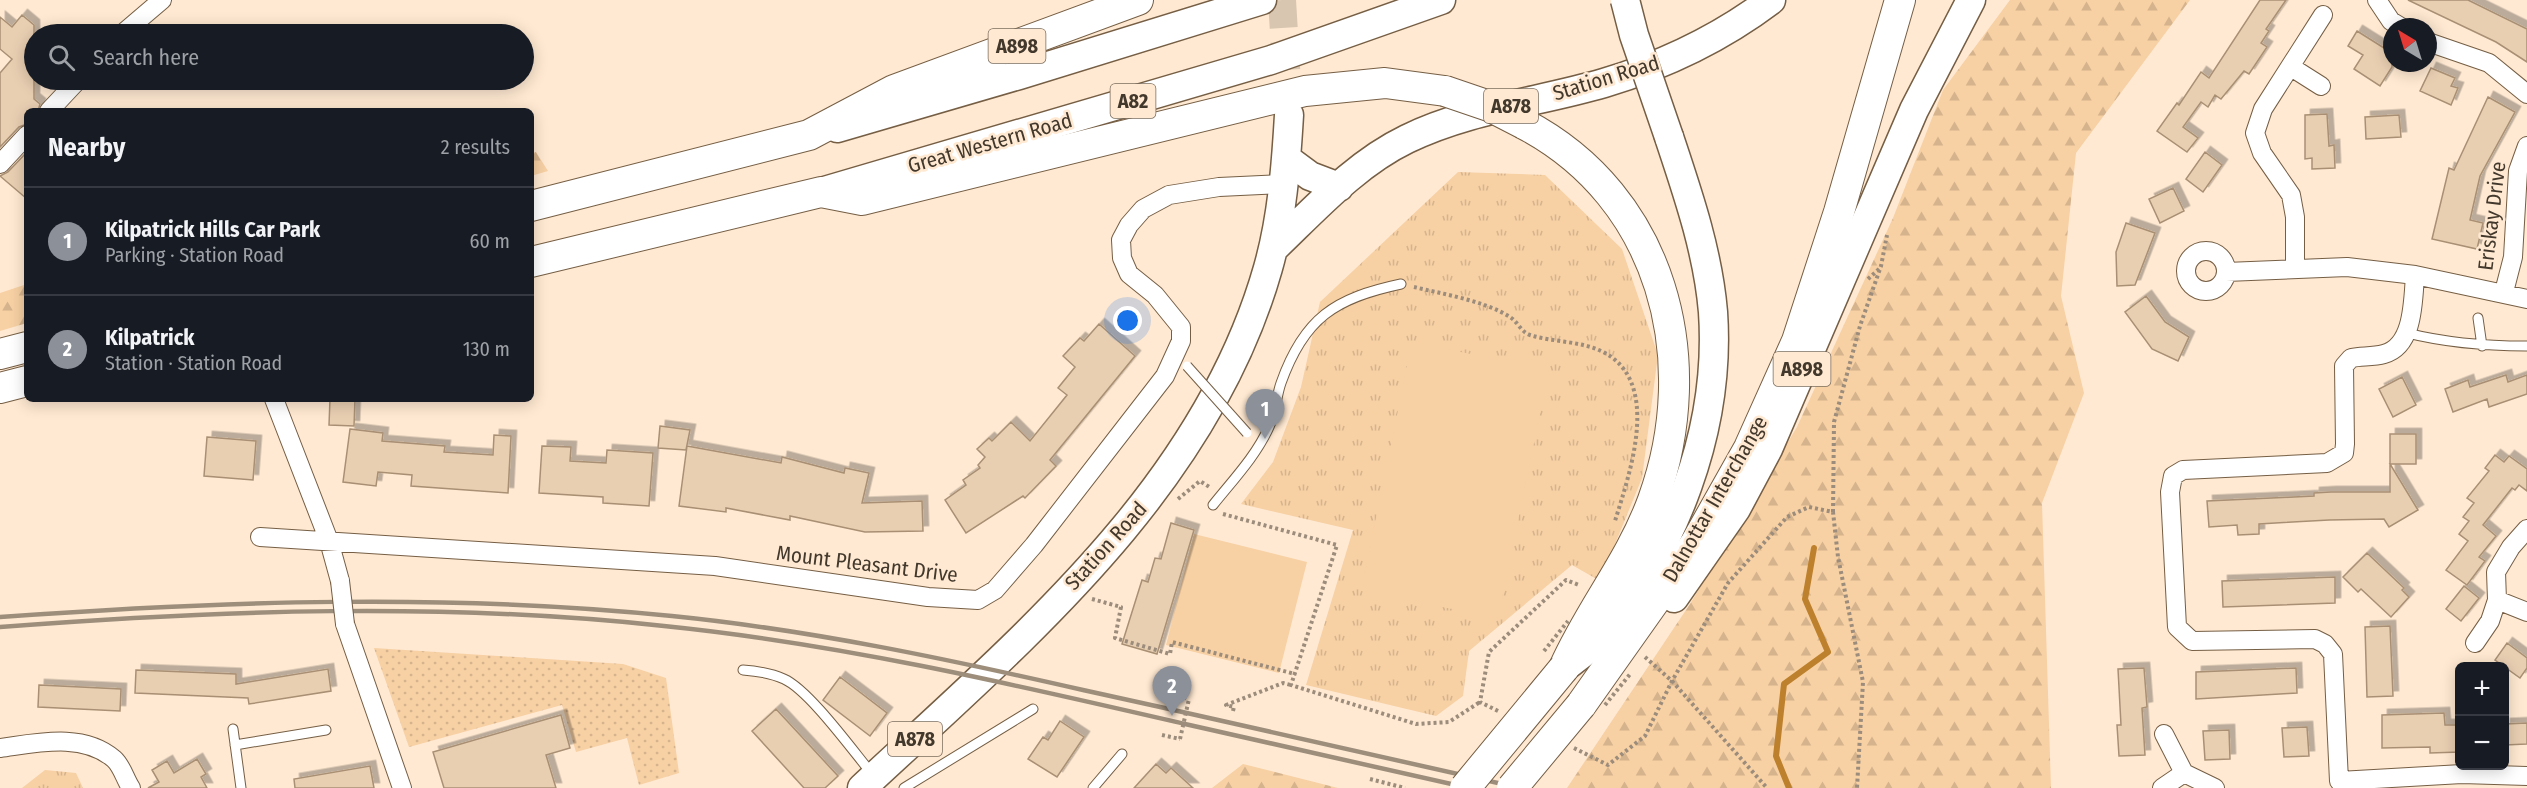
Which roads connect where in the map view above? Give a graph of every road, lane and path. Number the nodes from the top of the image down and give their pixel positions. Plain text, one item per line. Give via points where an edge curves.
1 (1138, 0) edge
2 (1263, 0) edge
3 (1442, 0) edge
4 (1625, 0) edge
5 (1771, 0) edge
6 (1900, 0) edge
7 (1971, 0) edge
8 (2377, 0) edge
9 (158, 1) edge
10 (2323, 15) dead end
11 (2389, 18) edge
12 (133, 24) edge
13 (2437, 45) edge
14 (2291, 67) junction
15 (2321, 86) dead end
16 (69, 90) edge
17 (2527, 94) edge
18 (52, 108) edge
19 (1289, 115) tunnel mouth
20 (809, 135) junction
21 (24, 138) edge
22 (2527, 146) edge
23 (0, 164) edge
24 (1285, 172) junction
25 (2523, 172) edge
26 (1339, 187) junction
27 (821, 192) junction
28 (534, 205) edge
29 (1887, 231) dead end
30 (1273, 249) junction
31 (534, 261) edge
32 (2295, 268) junction
33 (2226, 272) dead end
34 (2415, 275) junction
35 (1401, 284) joint
36 (2504, 292) junction
37 (2527, 299) edge
38 (2478, 318) dead end
39 (2407, 333) junction
40 (2482, 346) junction
41 (2526, 346) edge
42 (24, 348) edge
43 (0, 354) edge
44 (1181, 360) junction
45 (24, 382) edge
46 (0, 388) edge
47 (274, 402) edge
48 (1259, 446) junction
49 (1213, 505) joint
50 (1833, 512) junction
51 (1615, 522) dead end
52 (2527, 529) edge
53 (260, 537) dead end
54 (329, 541) junction
55 (1585, 577) dead end
56 (1579, 585) dead end
57 (1086, 596) dead end
58 (2497, 600) junction
59 (2527, 612) edge
60 (2475, 644) dead end
61 (1645, 657) dead end
62 (1564, 668) junction
63 (743, 670) dead end
64 (1295, 674) junction
65 (1672, 681) junction
66 (1291, 685) junction
67 (1172, 694) dead end
68 (1480, 702) dead end
69 (1581, 705) junction
70 (1033, 709) dead end
71 (1233, 711) dead end
72 (233, 729) dead end
73 (326, 730) dead end
74 (2164, 734) dead end
75 (1162, 735) dead end
76 (235, 745) junction
77 (0, 748) edge
78 (1122, 754) dead end
79 (2184, 773) junction
80 (2527, 776) edge
81 (1370, 779) dead end
82 (2492, 781) edge
83 (869, 782) edge
84 (2332, 784) edge
85 (131, 788) edge
86 (241, 788) edge
87 (402, 788) edge
88 (904, 788) edge
89 (1093, 788) edge
90 (1405, 788) edge
91 (1465, 788) edge
92 (1512, 788) edge
93 (1767, 788) edge
94 (1857, 788) edge
95 (2162, 788) edge
96 (2216, 788) edge

1 - 20 highway, A898 via 894,90
2 - 20 main road
3 - 27 main road, Great Western Road / A82 via 1271,60
4 - 62 main road, bridge via 1700,236 1713,314 1710,377 1703,434 1684,496 1660,550 1598,640
5 - 26 main road, Station Road / A878 via 1740,23 1633,73 1472,116 1405,140
6 - 69 highway, Dalnottar Interchange / A898 via 1846,190 1797,341 1749,448 1695,544
7 - 69 main road, A898 via 1914,110 1752,480 1707,553 1660,617 1611,680
8 - 11 street
9 - 12 street
10 - 14 street
13 - 17 street via 2489,63
14 - 15 street
14 - 32 street via 2263,109 2255,132 2262,153 2291,195
16 - 18 street
19 - 24 main road, Station Road / A878
20 - 28 highway
21 - 23 street
22 - 25 street, Eriskay Drive
24 - 26 main road
24 - 30 main road, Station Road / A878
24 - 44 street, Mount Pleasant Drive via 1169,195 1143,209 1129,225 1121,240 1122,258 1129,274 1155,296 1181,327
25 - 36 street, Eriskay Drive via 2513,257
26 - 30 main road, Station Road / A878
27 - 31 highway, Great Western Road / A82
27 - 62 highway, bridge via 862,200 1329,87 1385,83 1445,91 1489,106 1545,135 1583,166 1629,220 1660,282 1674,347 1672,416 1654,499 1627,560 1577,637
29 - 50 path via 1881,266 1833,422
30 - 83 main road, Station Road / A878 via 1258,298 1220,389 1148,499 1015,643
32 - 33 street
32 - 34 street via 2347,267
34 - 36 street
34 - 39 street
35 - 48 lane via 1376,289 1335,307 1300,338 1280,386 1271,424
35 - 51 path via 1471,301 1511,317 1527,334 1599,351 1619,362 1630,377 1637,400 1634,457
36 - 37 street
38 - 40 lane
39 - 40 lane
39 - 84 street via 2396,349 2351,358 2344,366 2345,444 2344,453 2336,460 2183,470 2174,476 2170,492 2177,627 2192,641 2315,639 2333,654
40 - 41 lane
42 - 43 highway
44 - 48 lane, bridge
44 - 54 street, Mount Pleasant Drive via 1034,545 995,590 978,600 928,597 715,566
45 - 46 highway
47 - 54 street
48 - 49 lane
49 - 64 path via 1225,516 1337,545
50 - 65 path via 1809,507 1787,517 1728,583
50 - 94 path via 1863,682
52 - 58 street via 2496,572
53 - 54 street, Mount Pleasant Drive
54 - 87 street, bridge via 340,581 345,624
55 - 56 path
57 - 64 path via 1121,607 1115,638 1170,654 1172,642
58 - 59 street
58 - 60 street via 2490,621
61 - 65 path
62 - 91 highway, bridge
63 - 83 lane via 786,680 820,712
64 - 66 path
65 - 93 path
66 - 68 path via 1416,724 1449,722
66 - 71 path via 1283,683 1226,705 1234,706
67 - 75 path, bridge via 1190,699 1180,739
69 - 92 highway, A898, bridge
70 - 88 lane
72 - 76 lane
73 - 76 lane
74 - 79 street
76 - 86 lane
77 - 85 street via 48,741 83,744 116,761
78 - 89 lane
79 - 95 street
79 - 96 street
80 - 82 street
81 - 90 path
82 - 84 street

